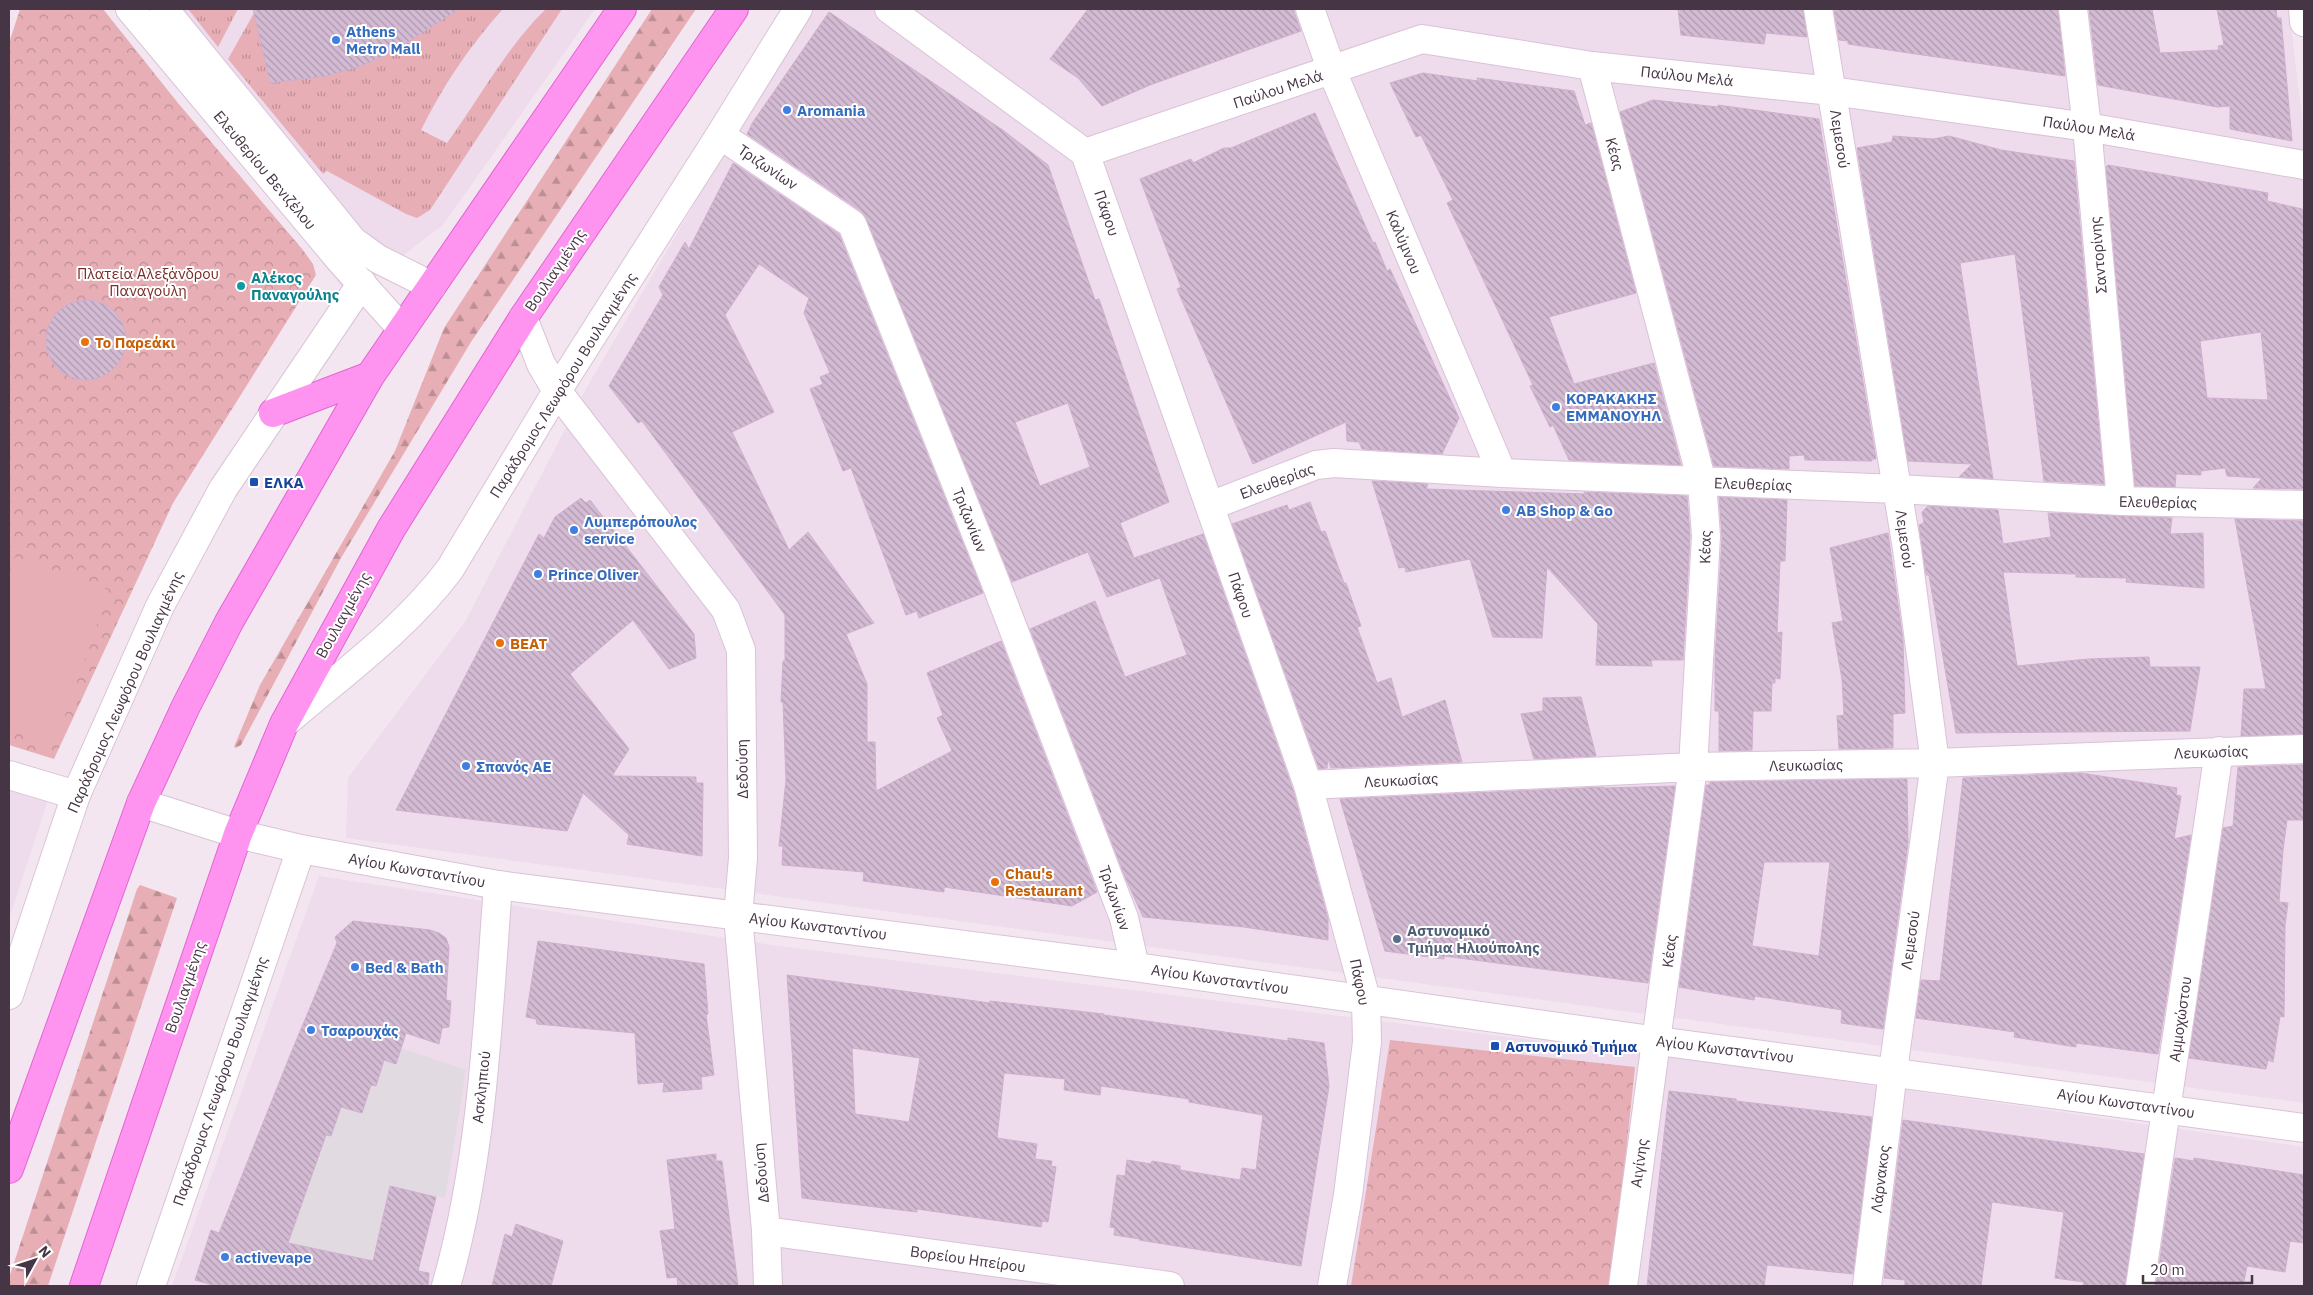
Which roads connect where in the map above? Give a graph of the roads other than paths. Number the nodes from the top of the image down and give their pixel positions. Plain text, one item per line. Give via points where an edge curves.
1 (130, 9) edge
2 (164, 9) edge
3 (622, 9) edge
4 (734, 9) edge
5 (798, 9) edge
6 (889, 9) edge
7 (1310, 9) edge
8 (1818, 9) edge
9 (2073, 9) edge
10 (2303, 9) edge
11 (2304, 22) edge
12 (1592, 66) junction
13 (1332, 71) junction
14 (1832, 91) junction
15 (2087, 127) junction
16 (720, 135) junction
17 (1086, 153) junction
18 (2304, 165) edge
19 (362, 284) junction
20 (432, 286) junction
21 (523, 318) junction
22 (402, 329) junction
23 (370, 376) junction
24 (557, 391) junction
25 (274, 413) junction
26 (1502, 474) junction
27 (1702, 482) junction
28 (1897, 489) junction
29 (2120, 501) junction
30 (2304, 504) edge
31 (1210, 506) junction
32 (284, 724) junction
33 (2304, 749) edge
34 (2219, 751) junction
35 (1935, 763) junction
36 (1692, 767) junction
37 (9, 774) edge
38 (1308, 785) junction
39 (76, 795) junction
40 (141, 803) junction
41 (238, 834) junction
42 (300, 849) junction
43 (498, 884) junction
44 (738, 916) junction
45 (1136, 967) junction
46 (9, 995) edge
47 (1366, 999) junction
48 (1658, 1041) junction
49 (1893, 1071) junction
50 (2168, 1109) junction
51 (2304, 1128) edge
52 (9, 1169) edge
53 (766, 1231) junction
54 (84, 1286) edge
55 (151, 1286) edge
56 (446, 1286) edge
57 (768, 1286) edge
58 (1170, 1286) edge
59 (1332, 1286) edge
60 (1623, 1286) edge
61 (1867, 1286) edge
62 (2140, 1286) edge

1 - 19 street, Ελευθερίου Βενιζέλου
2 - 20 street, Ελευθερίου Βενιζέλου via 353,241 378,260
3 - 20 main road
4 - 21 main road, Βουλιαγμένης
5 - 16 street, Παράδρομος Λεωφόρου Βουλιαγμένης
6 - 17 street
7 - 13 street, Καλύμνου
8 - 14 street, Λεμεσού
9 - 15 street, Σαντορίνης
10 - 11 street
12 - 13 street, Παύλου Μελά via 1422,39
12 - 14 street, Παύλου Μελά
12 - 27 street, Κέας
13 - 17 street, Παύλου Μελά
13 - 26 street, Καλύμνου
14 - 15 street, Παύλου Μελά
14 - 28 street, Λεμεσού
15 - 18 street, Παύλου Μελά
15 - 29 street, Σαντορίνης
16 - 24 street, Παράδρομος Λεωφόρου Βουλιαγμένης
16 - 45 street, Τριζωνίων via 852,224 1124,918
17 - 31 street, Πάφου
19 - 22 street, Ελευθερίου Βενιζέλου
19 - 25 street, Παράδρομος Λεωφόρου Βουλιαγμένης
20 - 22 main road
21 - 24 street, Δεδούση via 541,364
21 - 32 main road, Βουλιαγμένης via 391,529
22 - 23 main road
23 - 25 main road
23 - 40 main road via 229,622
24 - 32 street, Παράδρομος Λεωφόρου Βουλιαγμένης via 450,569 430,596 410,617
24 - 44 street, Δεδούση via 726,610 741,650 743,858
25 - 39 street, Παράδρομος Λεωφόρου Βουλιαγμένης via 223,489 160,606
26 - 27 street, Ελευθερίας
26 - 31 street, Ελευθερίας via 1334,463 1316,465
27 - 28 street, Ελευθερίας
27 - 36 street, Κέας via 1706,536
28 - 29 street, Ελευθερίας
28 - 35 street, Λεμεσού
29 - 30 street, Ελευθερίας
31 - 38 street, Πάφου
32 - 41 main road, Βουλιαγμένης
33 - 34 street, Λευκωσίας
34 - 35 street, Λευκωσίας
34 - 50 street, Αμμοχώστου
35 - 36 street, Λευκωσίας
35 - 49 street, Λεμεσού
36 - 38 street, Λευκωσίας
36 - 48 street, Κέας
37 - 39 street
38 - 47 street, Πάφου
39 - 46 street, Παράδρομος Λεωφόρου Βουλιαγμένης
40 - 41 street, Αγίου Κωνσταντίνου
40 - 52 main road
41 - 42 street, Αγίου Κωνσταντίνου
41 - 54 main road, Βουλιαγμένης
42 - 43 street, Αγίου Κωνσταντίνου
42 - 55 street, Παράδρομος Λεωφόρου Βουλιαγμένης
43 - 44 street, Αγίου Κωνσταντίνου
43 - 56 street, Ασκληπιού via 484,1066 474,1144 456,1252
44 - 45 street, Αγίου Κωνσταντίνου
44 - 53 street, Δεδούση
45 - 47 street, Αγίου Κωνσταντίνου
47 - 48 street, Αγίου Κωνσταντίνου
47 - 59 street, Πάφου via 1367,1042 1348,1195
48 - 49 street, Αγίου Κωνσταντίνου
48 - 60 street, Αιγίνης
49 - 50 street, Αγίου Κωνσταντίνου
49 - 61 street, Λάρνακος
50 - 51 street, Αγίου Κωνσταντίνου
50 - 62 street, Αμμοχώστου
53 - 57 street, Δεδούση
53 - 58 street, Βορείου Ηπείρου

